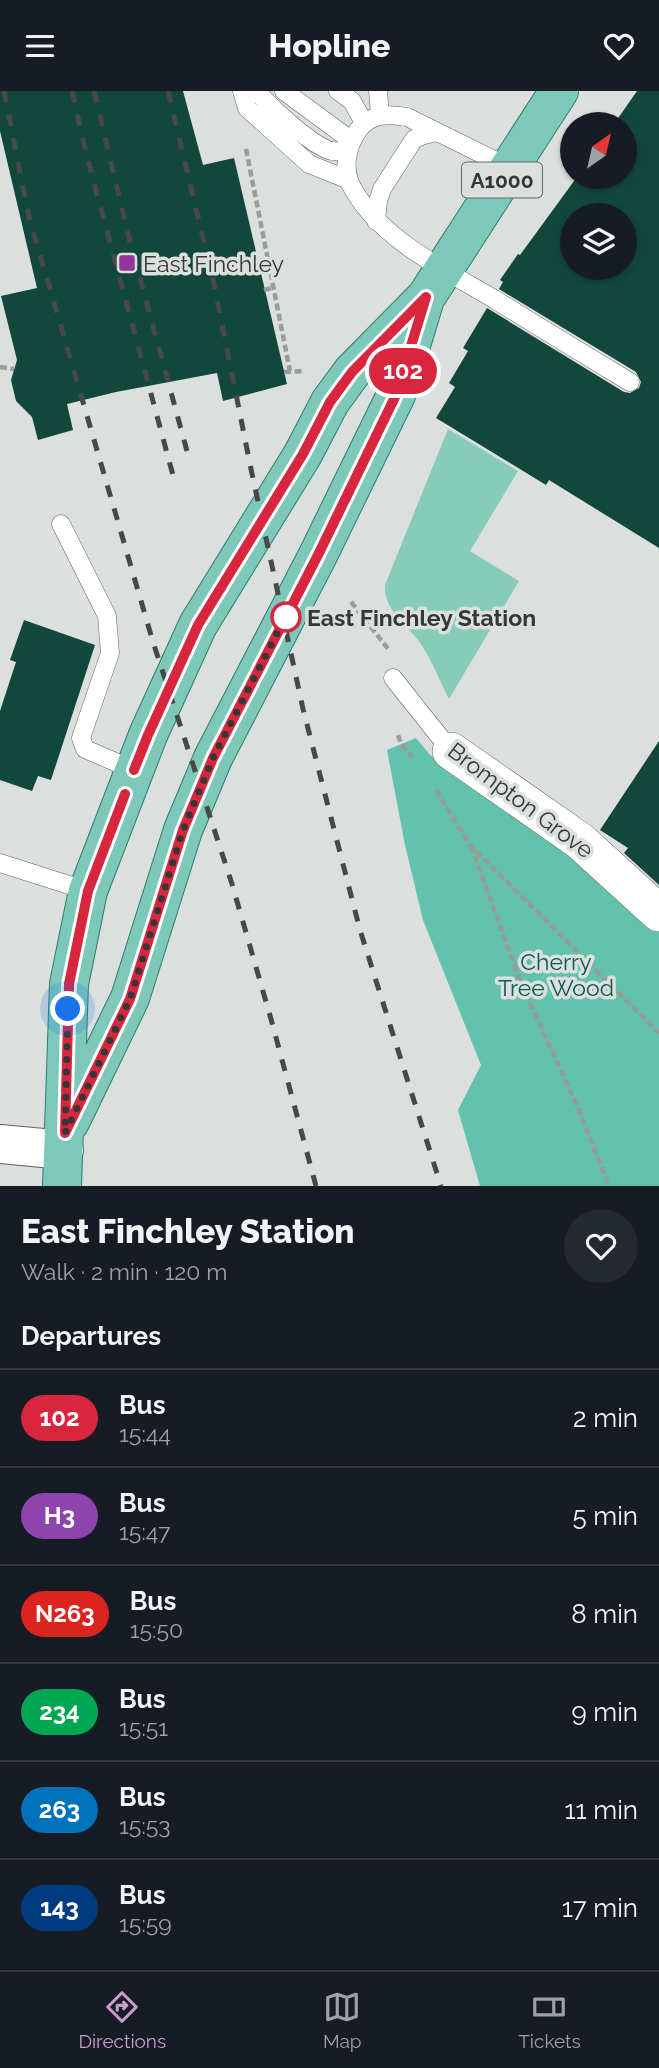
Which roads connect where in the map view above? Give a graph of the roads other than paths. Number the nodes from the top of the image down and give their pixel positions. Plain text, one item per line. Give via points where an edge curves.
1 (242, 91) edge
2 (257, 91) edge
3 (284, 91) edge
4 (338, 91) edge
5 (378, 91) edge
6 (559, 91) edge
7 (372, 119) junction
8 (437, 132) junction
9 (351, 145) junction
10 (510, 167) junction
11 (349, 180) junction
12 (376, 221) junction
13 (434, 283) junction
14 (630, 382) dead end
15 (61, 524) dead end
16 (393, 678) road end
17 (435, 758) joint
18 (134, 770) junction
19 (0, 863) edge
20 (88, 891) junction
21 (659, 913) edge
22 (0, 1144) edge
23 (63, 1156) edge

1 - 11 lane via 247,108 309,164
2 - 9 lane via 321,146 334,151
3 - 9 lane
4 - 7 lane
5 - 7 lane
6 - 10 main road, A1000
7 - 8 lane via 391,114 407,117
7 - 9 lane
8 - 10 lane
8 - 12 lane via 414,139 382,190
9 - 11 lane via 345,164
10 - 13 main road, A1000
11 - 12 lane
12 - 13 lane
13 - 14 lane
13 - 18 main road, A1000 via 330,402 198,625
13 - 23 main road, A1000 via 396,395 213,758 183,830 130,999
15 - 18 lane via 107,616 110,653 81,738 85,749
16 - 17 lane, Brompton Grove
17 - 21 street, Brompton Grove via 580,841
18 - 20 main road, A1000
19 - 20 lane
20 - 23 main road, A1000 via 69,984
22 - 23 street

